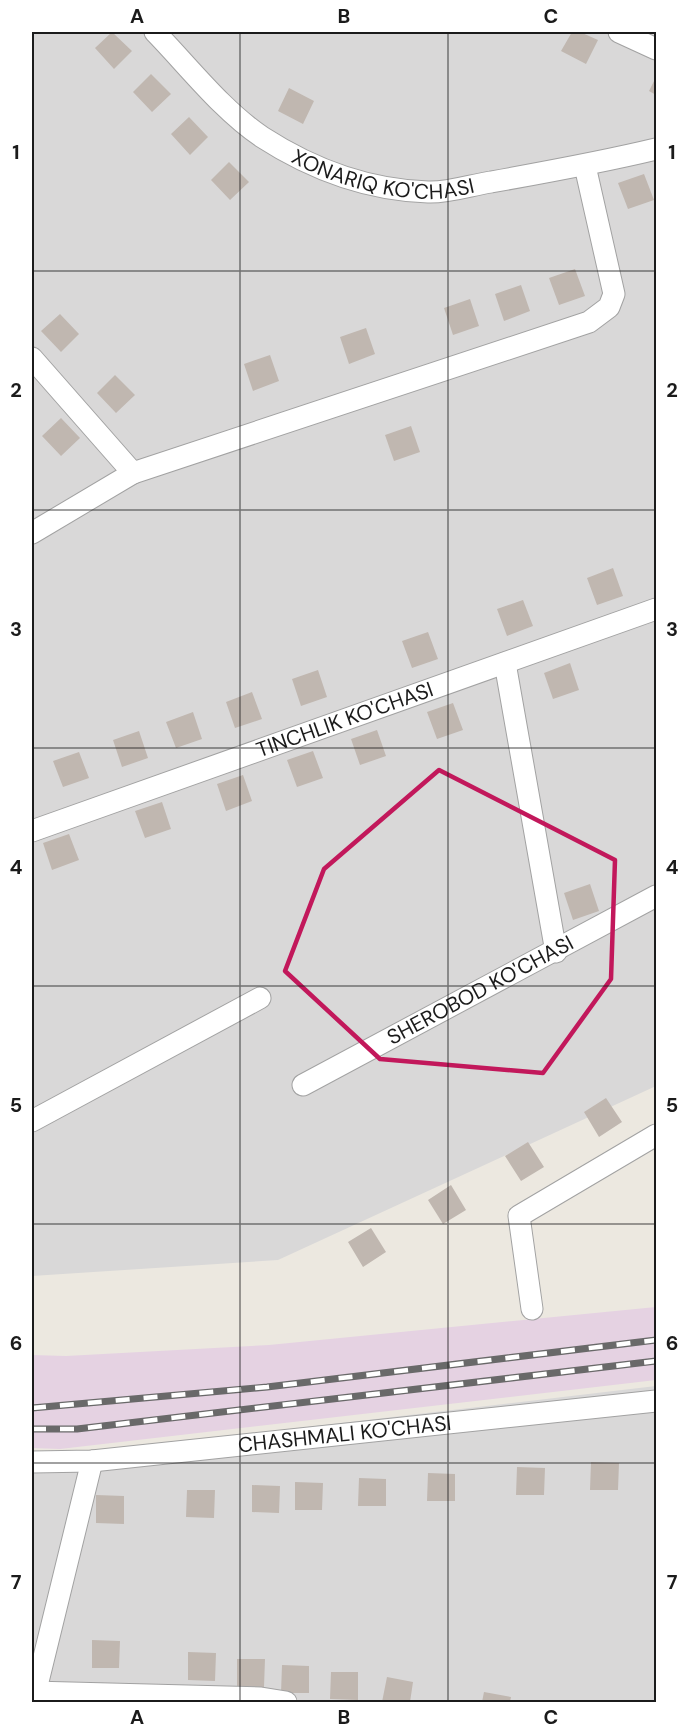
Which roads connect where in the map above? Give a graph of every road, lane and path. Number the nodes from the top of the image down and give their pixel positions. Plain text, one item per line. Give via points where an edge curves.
1 (155, 32) edge
2 (620, 32) edge
3 (657, 49) edge
4 (657, 149) edge
5 (585, 166) junction
6 (32, 358) edge
7 (133, 473) junction
8 (32, 533) edge
9 (657, 609) edge
10 (505, 663) junction
11 (32, 831) edge
12 (657, 896) edge
13 (556, 952) junction
14 (260, 998) dead end
15 (303, 1085) dead end
16 (32, 1121) edge
17 (657, 1135) edge
18 (531, 1309) dead end
19 (657, 1401) edge
20 (92, 1461) junction
21 (32, 1462) edge
22 (33, 1696) edge
23 (286, 1702) edge

1 - 5 street, XONARIQ KO'CHASI via 219,99 261,136 338,177 382,188 431,192
2 - 3 street
4 - 5 street, XONARIQ KO'CHASI
5 - 7 street via 614,294 602,315
6 - 7 street
7 - 8 street
9 - 10 street, TINCHLIK KO'CHASI
10 - 11 street, TINCHLIK KO'CHASI
10 - 13 street
12 - 13 street, SHEROBOD KO'CHASI
13 - 15 street, SHEROBOD KO'CHASI
14 - 16 street
17 - 18 street via 519,1216
19 - 20 street, CHASHMALI KO'CHASI
20 - 21 street, CHASHMALI KO'CHASI
20 - 22 street
22 - 23 street via 261,1698

